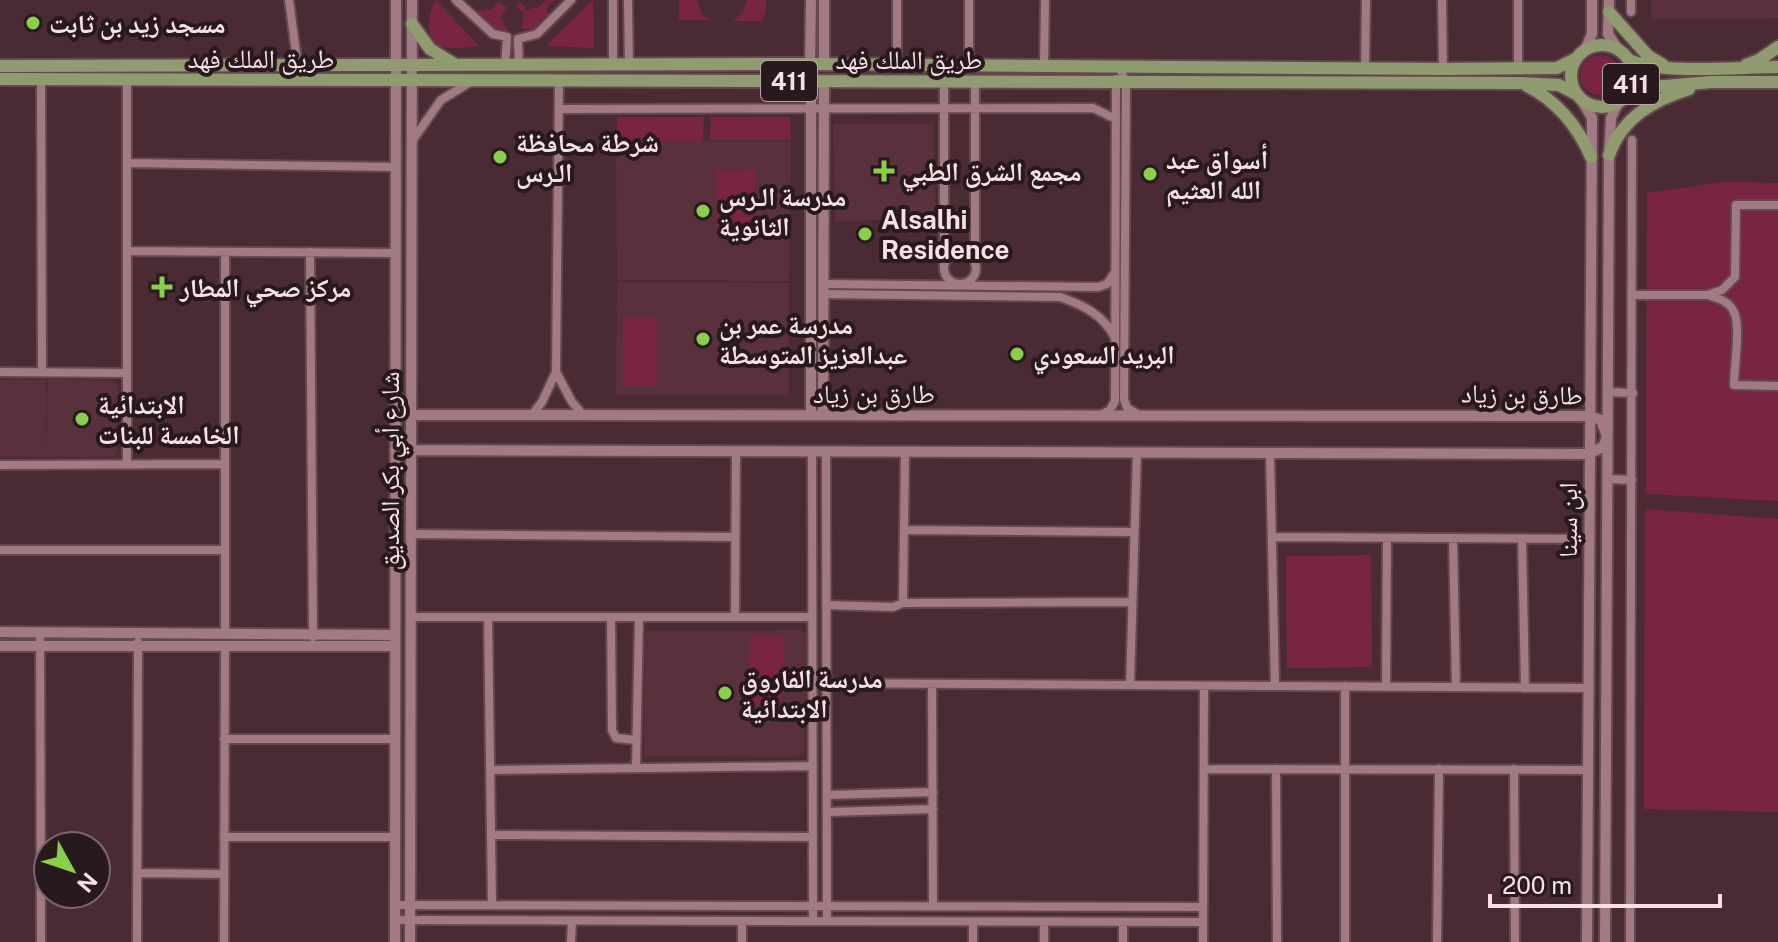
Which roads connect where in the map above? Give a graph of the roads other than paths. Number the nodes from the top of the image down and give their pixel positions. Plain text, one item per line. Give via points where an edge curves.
1 (289, 0) edge
2 (396, 0) edge
3 (412, 0) edge
4 (456, 0) edge
5 (571, 0) edge
6 (613, 0) edge
7 (628, 0) edge
8 (811, 0) edge
9 (824, 0) edge
10 (897, 0) edge
11 (969, 0) edge
12 (1045, 0) edge
13 (1366, 0) edge
14 (1442, 0) edge
15 (1518, 0) edge
16 (1592, 0) edge
17 (1631, 0) edge
18 (1609, 6) edge
19 (1631, 12) dead end
20 (412, 24) junction
21 (507, 37) junction
22 (518, 39) junction
23 (1778, 47) edge
24 (1586, 48) junction
25 (1617, 48) junction
26 (1575, 59) junction
27 (1629, 60) junction
28 (817, 64) junction
29 (613, 65) junction
30 (629, 65) junction
31 (897, 65) junction
32 (969, 65) junction
33 (0, 66) edge
34 (396, 66) junction
35 (412, 66) junction
36 (459, 66) junction
37 (512, 66) junction
38 (1044, 66) junction
39 (298, 67) junction
40 (1119, 67) junction
41 (1670, 67) junction
42 (1737, 67) junction
43 (1778, 67) edge
44 (1518, 68) junction
45 (1365, 69) junction
46 (1443, 69) junction
47 (0, 79) edge
48 (41, 79) junction
49 (127, 80) junction
50 (396, 80) junction
51 (412, 80) junction
52 (473, 81) junction
53 (559, 81) junction
54 (818, 81) junction
55 (944, 82) junction
56 (975, 82) junction
57 (1121, 82) junction
58 (1711, 82) junction
59 (1778, 82) edge
60 (1520, 83) junction
61 (1630, 89) junction
62 (1579, 98) junction
63 (1618, 103) junction
64 (824, 108) junction
65 (559, 109) junction
66 (811, 109) junction
67 (944, 110) junction
68 (975, 110) junction
69 (1116, 119) junction
70 (1632, 140) dead end
71 (412, 142) junction
72 (1609, 155) junction
73 (1591, 157) junction
74 (127, 163) junction
75 (396, 167) junction
76 (1778, 205) edge
77 (127, 251) junction
78 (225, 252) junction
79 (310, 252) junction
80 (395, 253) junction
81 (975, 264) junction
82 (944, 269) junction
83 (1115, 271) junction
84 (960, 284) junction
85 (823, 289) junction
86 (1633, 295) junction
87 (1707, 295) junction
88 (945, 296) junction
89 (973, 296) junction
90 (1115, 339) junction
91 (0, 372) edge
92 (42, 372) junction
93 (556, 372) junction
94 (127, 373) junction
95 (1778, 386) edge
96 (1608, 392) junction
97 (1633, 393) junction
98 (395, 415) junction
99 (412, 415) junction
100 (532, 415) junction
101 (583, 415) junction
102 (817, 415) junction
103 (1101, 415) junction
104 (1141, 415) junction
105 (1590, 416) junction
106 (1607, 436) junction
107 (395, 450) junction
108 (412, 450) junction
109 (736, 451) junction
110 (812, 451) junction
111 (826, 452) junction
112 (905, 452) junction
113 (1137, 452) junction
114 (1270, 453) junction
115 (1589, 454) junction
116 (127, 464) junction
117 (225, 464) junction
118 (0, 465) edge
119 (1607, 479) junction
120 (1632, 480) junction
121 (904, 530) junction
122 (1134, 532) junction
123 (411, 534) junction
124 (735, 537) junction
125 (1272, 537) junction
126 (1387, 538) junction
127 (1453, 538) junction
128 (1522, 539) junction
129 (1589, 539) junction
130 (0, 550) edge
131 (225, 550) junction
132 (1132, 602) junction
133 (903, 603) junction
134 (826, 605) junction
135 (411, 617) junction
136 (488, 617) junction
137 (611, 617) junction
138 (639, 617) junction
139 (735, 617) junction
140 (812, 617) junction
141 (0, 632) edge
142 (40, 632) junction
143 (139, 633) junction
144 (225, 640) junction
145 (313, 640) junction
146 (395, 640) junction
147 (0, 646) edge
148 (40, 646) junction
149 (138, 646) junction
150 (812, 683) junction
151 (827, 683) junction
152 (932, 684) junction
153 (1130, 685) junction
154 (1204, 686) junction
155 (1275, 686) junction
156 (1345, 686) junction
157 (1386, 687) junction
158 (1456, 687) junction
159 (1525, 688) junction
160 (1588, 688) junction
161 (224, 739) junction
162 (395, 739) junction
163 (636, 740) junction
164 (813, 766) junction
165 (636, 768) junction
166 (1204, 769) junction
167 (1276, 769) junction
168 (1345, 769) junction
169 (1439, 769) junction
170 (1514, 769) junction
171 (490, 770) junction
172 (1588, 770) junction
173 (933, 792) junction
174 (827, 795) junction
175 (933, 809) junction
176 (827, 812) junction
177 (491, 835) junction
178 (224, 837) junction
179 (395, 837) junction
180 (813, 837) junction
181 (138, 873) junction
182 (224, 874) junction
183 (395, 905) junction
184 (411, 905) junction
185 (492, 905) junction
186 (813, 906) junction
187 (827, 906) junction
188 (933, 906) junction
189 (1203, 907) junction
190 (395, 920) junction
191 (410, 920) junction
192 (572, 921) junction
193 (742, 921) junction
194 (813, 921) junction
195 (827, 921) junction
196 (973, 922) junction
197 (1044, 922) junction
198 (1123, 922) junction
199 (1203, 922) junction
200 (41, 942) edge
201 (137, 942) edge
202 (224, 942) edge
203 (395, 942) edge
204 (410, 942) edge
205 (571, 942) edge
206 (742, 942) edge
207 (973, 942) edge
208 (1044, 942) edge
209 (1123, 942) edge
210 (1203, 942) edge
211 (1277, 942) edge
212 (1345, 942) edge
213 (1437, 942) edge
214 (1515, 942) edge
215 (1587, 942) edge
216 (1605, 942) edge
217 (1630, 942) edge

1 - 39 street
2 - 34 street, شارع أبي بكر الصديق
3 - 20 street, شارع أبي بكر الصديق
4 - 21 street via 493,34
5 - 22 street via 537,34
6 - 29 street
7 - 30 street
8 - 28 street
9 - 28 street
10 - 31 street
11 - 32 street
12 - 38 street
13 - 45 street
14 - 46 street
15 - 44 street
16 - 24 street via 1592,34
17 - 19 street
18 - 25 street via 1608,34
18 - 41 main road via 1648,56
20 - 35 street, شارع أبي بكر الصديق
20 - 36 main road via 430,49
21 - 22 street
21 - 37 street
22 - 37 street
23 - 42 main road
24 - 25 main road, 411
24 - 26 main road, 411
25 - 27 main road, 411
26 - 44 main road, طريق الملك فهد / 411 via 1557,68
26 - 62 main road, 411 via 1570,77
27 - 41 main road, 411
27 - 61 main road, 411
28 - 30 main road, طريق الملك فهد / 411
28 - 31 main road, طريق الملك فهد / 411
29 - 30 main road, طريق الملك فهد / 411
29 - 37 main road, طريق الملك فهد / 411
31 - 32 main road, طريق الملك فهد / 411
32 - 38 main road, طريق الملك فهد / 411
33 - 39 main road, طريق الملك فهد / 411
34 - 35 main road, طريق الملك فهد / 411
34 - 39 main road, طريق الملك فهد / 411
34 - 50 street, شارع أبي بكر الصديق
35 - 36 main road, طريق الملك فهد / 411
35 - 51 street, شارع أبي بكر الصديق
36 - 37 main road, طريق الملك فهد / 411
38 - 40 main road, طريق الملك فهد / 411
40 - 45 main road, طريق الملك فهد / 411
40 - 57 street
41 - 42 main road, 411
42 - 43 main road, 411
44 - 46 main road, طريق الملك فهد / 411
45 - 46 main road, طريق الملك فهد / 411
47 - 48 main road, طريق الملك فهد / 411
48 - 49 main road, طريق الملك فهد / 411
48 - 92 street
49 - 50 main road, طريق الملك فهد / 411
49 - 74 street
50 - 51 main road, طريق الملك فهد / 411
50 - 75 street, شارع أبي بكر الصديق
51 - 52 main road, طريق الملك فهد / 411
51 - 71 street, شارع أبي بكر الصديق
52 - 53 main road, طريق الملك فهد / 411
52 - 71 street via 441,100
53 - 54 main road, طريق الملك فهد / 411
53 - 65 street
54 - 55 main road, طريق الملك فهد / 411
54 - 64 street
54 - 66 street
55 - 56 main road, طريق الملك فهد / 411
55 - 67 street
56 - 57 main road, طريق الملك فهد / 411
56 - 68 street
57 - 60 main road, طريق الملك فهد / 411
57 - 69 street
57 - 104 street via 1124,399 1127,408
58 - 59 main road, 411
58 - 61 main road, 411
58 - 72 main road via 1638,112
60 - 62 main road, طريق الملك فهد / 411 via 1559,85
60 - 73 main road via 1565,114
61 - 63 main road, 411
62 - 63 main road, 411 via 1600,107
62 - 73 street, ابن سينا via 1592,118
63 - 72 street, ابن سينا via 1611,118
64 - 66 street
64 - 67 street
64 - 85 street
65 - 66 street
65 - 93 street
66 - 102 street
67 - 68 street
67 - 82 street
68 - 69 street via 1093,108
68 - 81 street
69 - 83 street
70 - 86 street
71 - 99 street, شارع أبي بكر الصديق
72 - 96 street, ابن سينا
73 - 105 street, ابن سينا
74 - 75 street
74 - 77 street
75 - 80 street, شارع أبي بكر الصديق
76 - 87 street via 1736,205 1735,277
77 - 78 street
77 - 94 street
78 - 79 street
78 - 117 street
79 - 80 street
79 - 145 street
80 - 98 street, شارع أبي بكر الصديق
81 - 82 street via 970,256 955,253
81 - 84 street via 975,274
82 - 84 street
83 - 84 street via 1098,287
83 - 90 street
84 - 85 street
84 - 88 street
84 - 89 street
85 - 88 street
85 - 102 street
86 - 87 street
86 - 97 street
87 - 95 street via 1729,304 1736,319 1734,385
88 - 89 street
89 - 90 street via 1060,297 1085,306 1106,323
90 - 103 street via 1115,401
91 - 92 street
92 - 94 street
93 - 100 street
93 - 101 street
94 - 116 street
96 - 97 street
96 - 106 street, ابن سينا
97 - 120 street
98 - 99 street, طارق بن زياد
98 - 107 street, شارع أبي بكر الصديق
99 - 100 street, طارق بن زياد
99 - 108 street, شارع أبي بكر الصديق
100 - 101 street, طارق بن زياد
101 - 102 street, طارق بن زياد
102 - 103 street, طارق بن زياد
103 - 104 street, طارق بن زياد
104 - 105 street, طارق بن زياد
105 - 106 street, طارق بن زياد via 1601,420
105 - 115 street, ابن سينا
106 - 115 street, طارق بن زياد via 1604,446
106 - 119 street, ابن سينا
107 - 108 street
107 - 146 street, شارع أبي بكر الصديق
108 - 109 street
108 - 123 street, شارع أبي بكر الصديق
109 - 110 street
109 - 124 street
110 - 111 street
110 - 140 street
111 - 112 street
111 - 134 street
112 - 113 street
112 - 121 street
113 - 114 street
113 - 122 street
114 - 115 street
114 - 125 street
115 - 129 street, ابن سينا
116 - 117 street
116 - 118 street
117 - 131 street
119 - 120 street
119 - 216 street, ابن سينا
120 - 217 street
121 - 122 street
121 - 133 street
122 - 132 street
123 - 124 street
123 - 135 street, شارع أبي بكر الصديق
124 - 139 street
125 - 126 street
125 - 155 street
126 - 127 street
126 - 157 street
127 - 128 street
127 - 158 street
128 - 129 street
128 - 159 street
129 - 160 street, ابن سينا
130 - 131 street
131 - 144 street
132 - 133 street
132 - 153 street
133 - 134 street
134 - 151 street
135 - 136 street
135 - 184 street, شارع أبي بكر الصديق
136 - 137 street
136 - 171 street
137 - 138 street
137 - 163 street via 612,730 616,738
138 - 139 street
138 - 163 street
139 - 140 street
140 - 150 street
141 - 142 street
142 - 143 street
142 - 148 street
143 - 144 street
143 - 149 street
144 - 145 street
144 - 149 street
144 - 161 street
145 - 146 street
146 - 162 street, شارع أبي بكر الصديق
147 - 148 street
148 - 149 street
148 - 200 street
149 - 181 street
150 - 151 street
150 - 164 street
151 - 152 street
151 - 174 street
152 - 153 street
152 - 173 street
153 - 154 street
154 - 155 street
154 - 166 street
155 - 156 street
156 - 157 street
156 - 168 street
157 - 158 street
158 - 159 street
159 - 160 street
160 - 172 street, ابن سينا
161 - 162 street
161 - 178 street
162 - 179 street, شارع أبي بكر الصديق
163 - 165 street
164 - 165 street
164 - 180 street
165 - 171 street
166 - 167 street
166 - 189 street
167 - 168 street
167 - 211 street
168 - 169 street
168 - 212 street
169 - 170 street
169 - 213 street
170 - 172 street
170 - 214 street
171 - 177 street
172 - 215 street, ابن سينا
173 - 174 street
173 - 175 street
174 - 176 street
175 - 176 street
175 - 188 street
176 - 187 street
177 - 180 street
177 - 185 street
178 - 179 street
178 - 182 street
179 - 183 street, شارع أبي بكر الصديق
180 - 186 street
181 - 182 street
181 - 201 street
182 - 202 street
183 - 184 street
183 - 190 street, شارع أبي بكر الصديق
184 - 185 street
184 - 191 street, شارع أبي بكر الصديق
185 - 186 street
186 - 187 street
186 - 194 street
187 - 188 street
187 - 195 street
188 - 189 street
189 - 199 street
190 - 191 street
190 - 203 street, شارع أبي بكر الصديق
191 - 192 street
191 - 204 street, شارع أبي بكر الصديق
192 - 193 street
192 - 205 street
193 - 194 street
193 - 206 street
194 - 195 street
195 - 196 street
196 - 197 street
196 - 207 street
197 - 198 street
197 - 208 street
198 - 199 street
198 - 209 street
199 - 210 street

